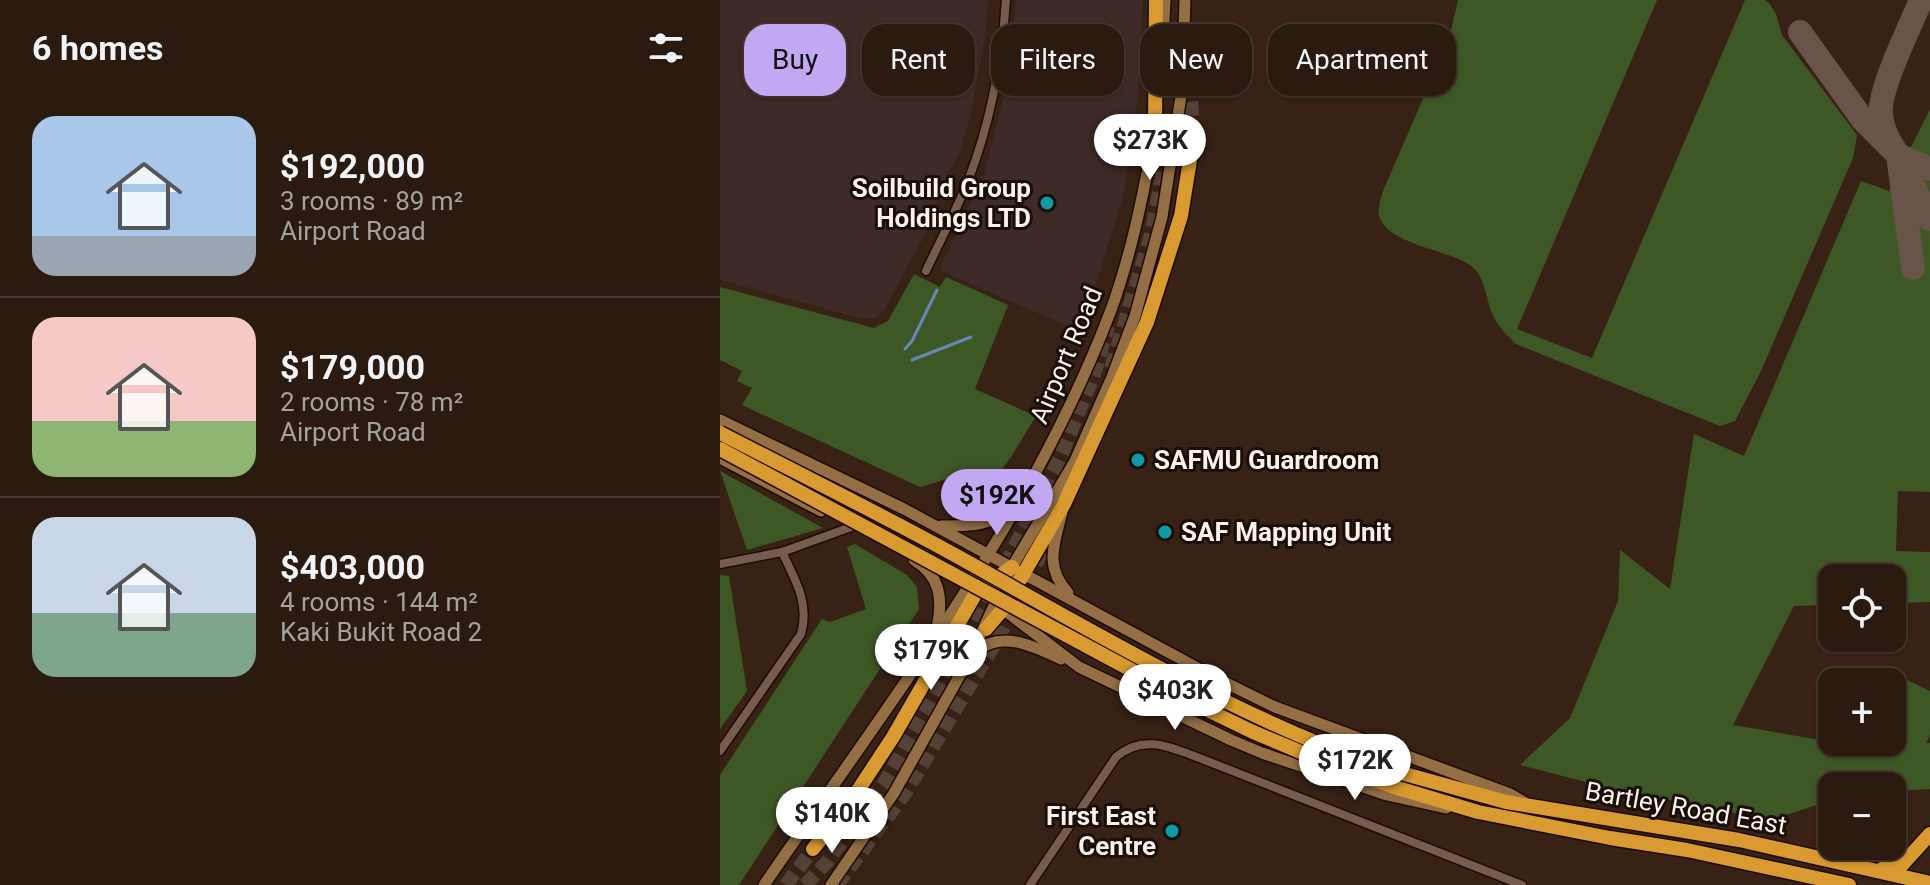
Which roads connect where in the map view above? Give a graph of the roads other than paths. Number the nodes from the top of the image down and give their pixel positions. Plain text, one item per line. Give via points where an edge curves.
1 (1006, 0) edge
2 (1156, 0) edge
3 (1165, 0) edge
4 (1185, 0) edge
5 (1155, 128) junction
6 (1190, 160) tunnel mouth
7 (1162, 217) junction
8 (1135, 225) junction
9 (926, 271) dead end
10 (723, 427) edge
11 (720, 449) edge
12 (720, 458) edge
13 (1029, 486) junction
14 (1064, 504) junction
15 (839, 521) junction
16 (937, 526) junction
17 (851, 527) junction
18 (835, 534) junction
19 (782, 552) junction
20 (989, 553) junction
21 (720, 564) edge
22 (1017, 570) junction
23 (972, 591) junction
24 (1075, 601) junction
25 (999, 606) junction
26 (986, 629) joint
27 (937, 633) junction
28 (970, 657) junction
29 (1079, 667) junction
30 (720, 751) edge
31 (1324, 754) junction
32 (1527, 804) junction
33 (1478, 812) junction
34 (1930, 834) edge
35 (813, 849) tunnel mouth
36 (1777, 868) junction
37 (1870, 869) junction
38 (1930, 883) edge
39 (764, 885) edge
40 (831, 885) edge
41 (1030, 885) edge
42 (1522, 885) edge
43 (1814, 885) edge
44 (1849, 885) edge

1 - 9 street via 995,90 968,181
2 - 5 highway
3 - 5 main road, Airport Road
4 - 7 main road, Airport Road via 1182,90
5 - 8 main road, Airport Road
6 - 14 highway via 1181,216 1147,322
7 - 8 main road
7 - 22 main road, Airport Road via 1112,377
8 - 13 main road, Airport Road via 1112,308
10 - 16 main road, Bartley Road East
10 - 31 highway, bridge
11 - 31 highway, bridge via 1164,689 1243,728
12 - 15 main road
13 - 16 main road via 1003,515 979,526
13 - 20 main road, Airport Road
14 - 22 highway
14 - 24 main road via 1053,572
15 - 17 main road
15 - 18 street
16 - 20 main road, Bartley Road East
17 - 18 street
17 - 27 main road via 927,569 942,606
18 - 19 street
19 - 21 street
19 - 30 street via 805,605 801,634
20 - 22 main road, Bartley Road East
20 - 23 main road, Airport Road
22 - 23 highway
22 - 24 main road, Bartley Road East
22 - 25 highway
23 - 25 main road, Bartley Road East
23 - 27 main road, Airport Road
23 - 35 highway via 893,737
24 - 32 main road, Bartley Road East via 1275,707
25 - 26 highway
25 - 29 main road, Bartley Road East
26 - 28 main road
27 - 39 main road, Airport Road
28 - 29 main road via 984,645 1010,641
28 - 40 main road via 894,793
29 - 33 main road, Bartley Road East via 1262,753 1387,795
31 - 32 highway, Bartley Road East
31 - 33 highway, Bartley Road East via 1391,786
32 - 37 highway, Bartley Road East
33 - 36 highway, Bartley Road East
34 - 37 highway via 1900,867
36 - 43 highway
36 - 44 highway, Bartley Road East
37 - 38 highway, Bartley Road East
41 - 42 street via 1116,757 1153,743

